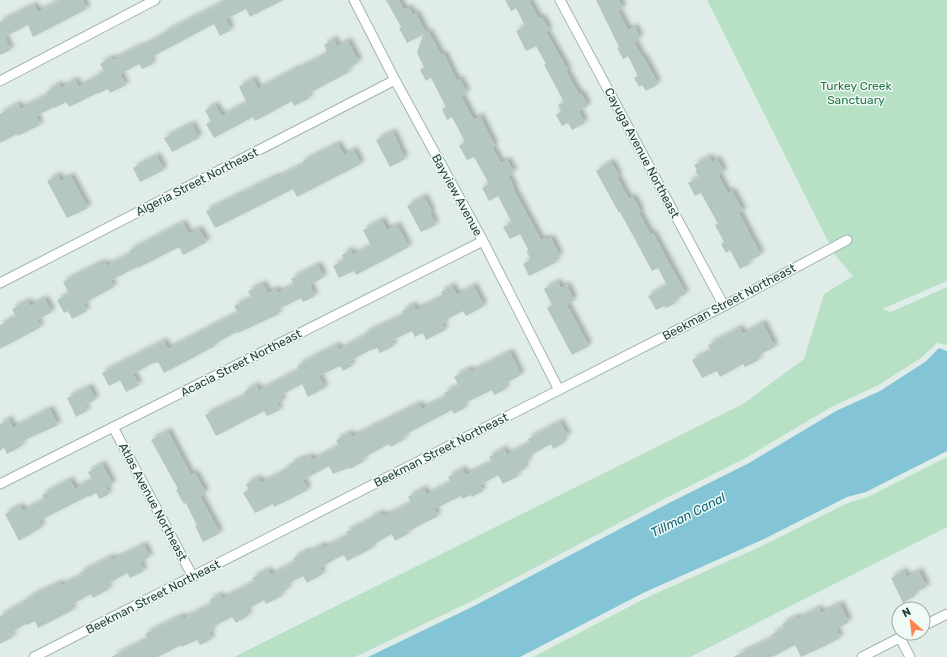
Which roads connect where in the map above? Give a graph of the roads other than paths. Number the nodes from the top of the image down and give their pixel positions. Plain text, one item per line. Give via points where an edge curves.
1 (155, 0) edge
2 (354, 0) edge
3 (560, 0) edge
4 (0, 80) edge
5 (395, 80) junction
6 (847, 240) dead end
7 (482, 241) junction
8 (0, 283) edge
9 (724, 306) junction
10 (559, 390) junction
11 (113, 427) junction
12 (0, 484) edge
13 (193, 577) junction
14 (947, 614) edge
15 (931, 622) edge
16 (894, 641) edge
17 (902, 641) edge
18 (34, 657) edge
19 (862, 657) edge
20 (910, 657) edge

1 - 4 street
2 - 5 street, Bayview Avenue
3 - 9 street, Cayuga Avenue Northeast
5 - 7 street, Bayview Avenue
5 - 8 street, Algeria Street Northeast
6 - 9 street, Beekman Street Northeast
7 - 10 street, Bayview Avenue
7 - 11 street, Acacia Street Northeast
9 - 10 street, Beekman Street Northeast
10 - 13 street, Beekman Street Northeast
11 - 12 street, Acacia Street Northeast
11 - 13 street, Atlas Avenue Northeast
13 - 18 street, Beekman Street Northeast
14 - 15 street
16 - 19 street
17 - 20 street

